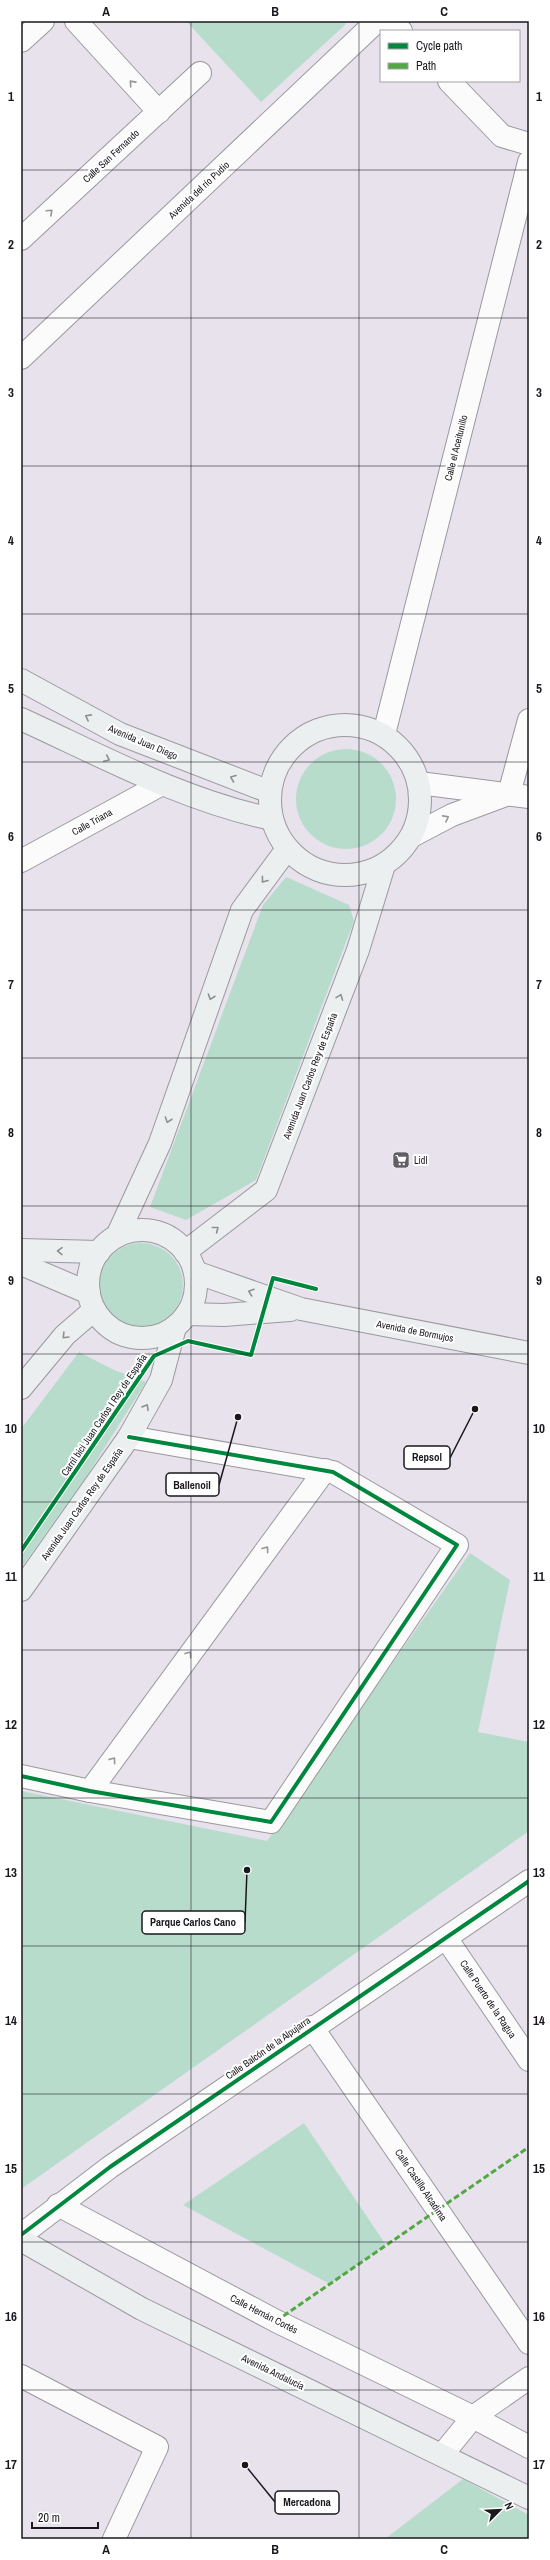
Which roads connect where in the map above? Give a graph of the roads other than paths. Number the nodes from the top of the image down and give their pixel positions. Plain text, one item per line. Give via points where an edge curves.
1 (43, 21) edge
2 (76, 21) edge
3 (377, 21) edge
4 (391, 21) edge
5 (400, 30) edge
6 (21, 42) edge
7 (200, 73) dead end
8 (450, 82) edge
9 (159, 112) junction
10 (529, 144) edge
11 (529, 162) edge
12 (21, 239) edge
13 (21, 358) edge
14 (21, 680) edge
15 (21, 719) edge
16 (529, 720) edge
17 (384, 734) junction
18 (419, 783) junction
19 (162, 784) junction
20 (270, 792) junction
21 (519, 796) edge
22 (272, 819) junction
23 (412, 836) junction
24 (288, 849) junction
25 (21, 861) edge
26 (384, 865) junction
27 (117, 1236) junction
28 (21, 1250) edge
29 (99, 1252) junction
30 (185, 1252) junction
31 (21, 1264) edge
32 (195, 1272) junction
33 (92, 1302) junction
34 (301, 1309) junction
35 (181, 1321) junction
36 (529, 1353) edge
37 (21, 1388) edge
38 (128, 1437) junction
39 (325, 1470) junction
40 (21, 1590) edge
41 (21, 1776) edge
42 (90, 1791) junction
43 (529, 1881) edge
44 (446, 1938) junction
45 (312, 2027) junction
46 (529, 2060) edge
47 (58, 2205) junction
48 (21, 2234) edge
49 (21, 2240) edge
50 (529, 2344) edge
51 (21, 2376) edge
52 (529, 2378) edge
53 (473, 2417) junction
54 (529, 2447) edge
55 (442, 2455) junction
56 (529, 2498) edge
57 (114, 2539) edge

1 - 6 street
9 -> 2 street
3 - 13 street, Avenida del río Pudio
4 - 5 street
7 - 9 street, Calle San Fernando
8 - 10 street via 502,136
12 -> 9 street, Calle San Fernando
11 - 17 street, Calle el Aceitunillo
20 -> 14 street, Avenida Juan Diego via 120,734
15 -> 19 street
16 - 21 street
17 - 18 street via 400,747 408,758
17 - 20 street via 360,725 335,724 310,732 290,747 280,763
18 - 21 street
18 - 23 street via 419,819
19 - 22 street via 238,812
19 - 25 street, Calle Triana
20 - 22 street
23 -> 21 street via 452,815
22 - 24 street via 278,835
23 - 26 street via 400,852
24 - 26 street via 303,863 323,872 344,876 365,873
24 -> 27 street via 242,910 160,1143
30 -> 26 street, Avenida Juan Carlos Rey de España via 266,1190 358,950
27 - 29 street
27 - 30 street via 132,1231 148,1230 164,1234
29 -> 28 street
29 - 33 street via 90,1272
30 - 32 street
31 - 33 street
34 -> 32 street, Avenida de Bormujos
32 - 35 street via 194,1301
33 - 35 street via 111,1328 122,1335 140,1339 159,1336
33 -> 37 street
34 - 35 street, Avenida de Bormujos
34 - 36 street, Avenida de Bormujos
38 -> 35 street, Avenida Juan Carlos Rey de España via 161,1380
38 - 39 street
38 - 40 street, Avenida Juan Carlos Rey de España
42 -> 39 street
39 - 42 street via 457,1545 271,1822
41 - 42 street
43 - 44 street, Calle Balcón de la Alpujarra
44 - 45 street, Calle Balcón de la Alpujarra
44 - 46 street, Calle Puerto de la Ragua
45 - 47 street, Calle Balcón de la Alpujarra
45 - 50 street, Calle Castillo Alcadima
47 - 48 street, Calle Balcón de la Alpujarra
47 - 53 street, Calle Hernán Cortés via 276,2321
49 - 55 street, Avenida Andalucía via 142,2309
51 - 57 street via 157,2448
52 - 53 street
53 - 54 street, Calle Hernán Cortés
53 - 55 street
55 - 56 street, Avenida Andalucía

